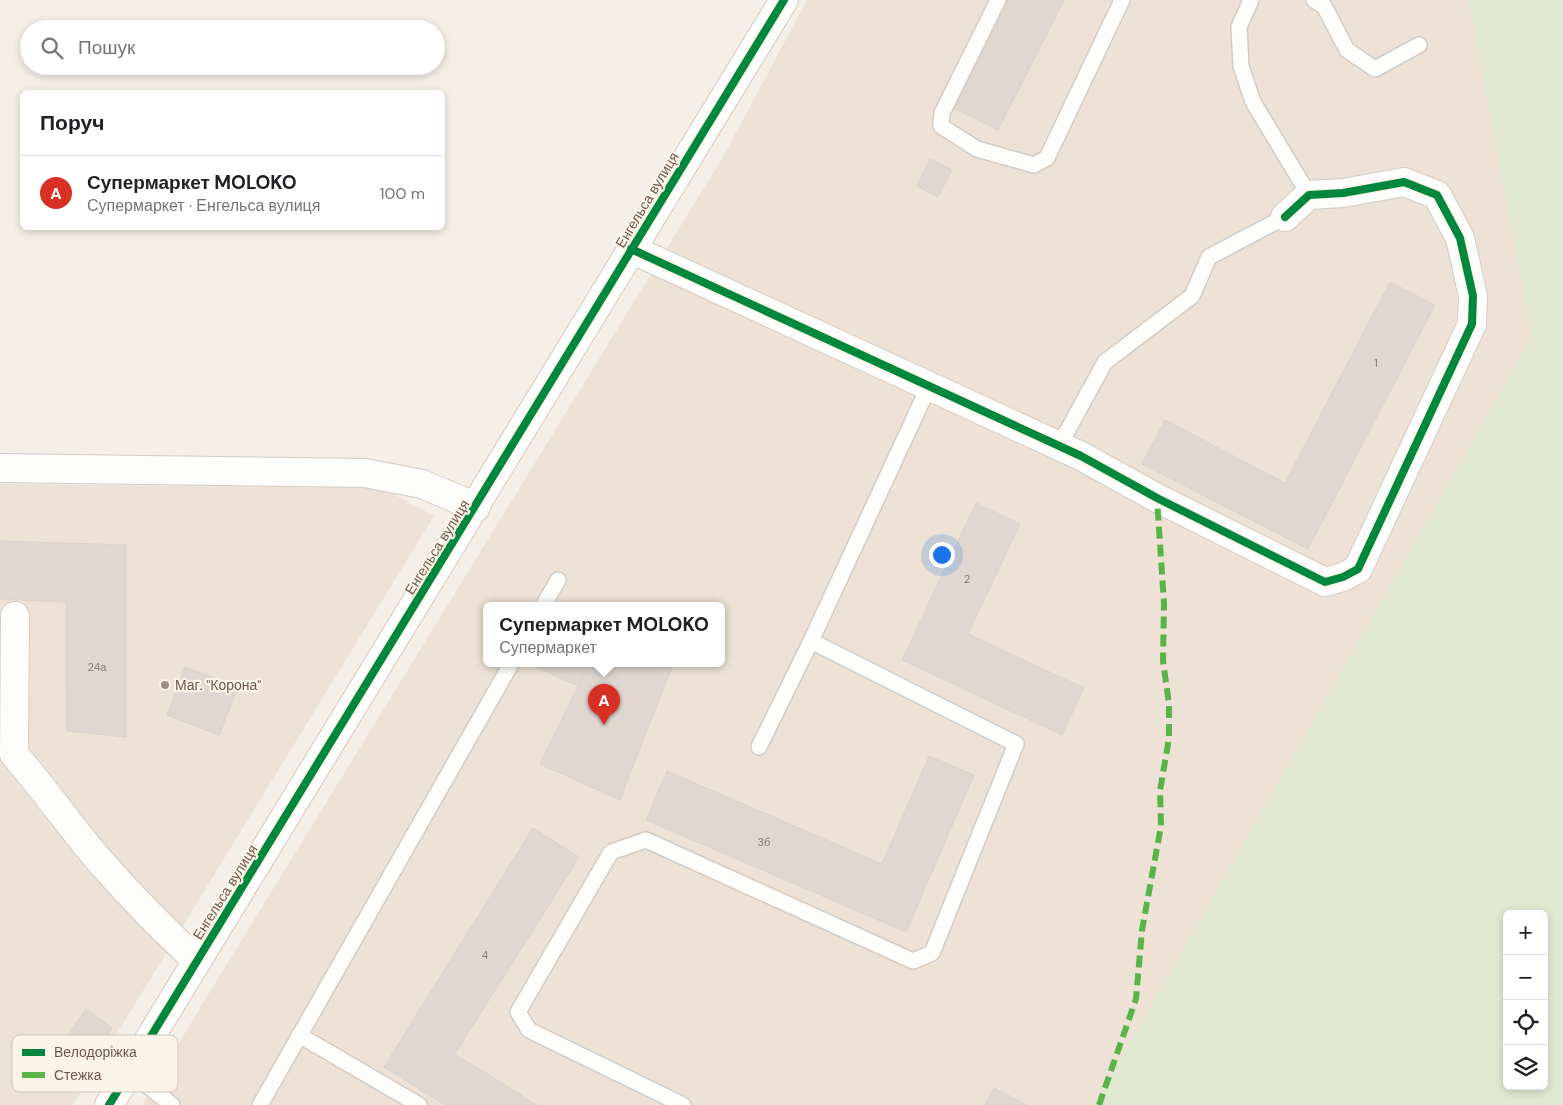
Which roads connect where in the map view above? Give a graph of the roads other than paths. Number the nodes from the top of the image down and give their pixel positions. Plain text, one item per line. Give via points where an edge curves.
1 (784, 0) edge
2 (998, 0) edge
3 (1122, 0) edge
4 (1251, 0) edge
5 (1314, 0) edge
6 (1419, 45) dead end
7 (1309, 195) junction
8 (1285, 217) joint
9 (632, 249) junction
10 (929, 386) junction
11 (1059, 446) junction
12 (0, 468) edge
13 (476, 507) junction
14 (558, 580) dead end
15 (545, 602) edge
16 (15, 616) dead end
17 (811, 641) junction
18 (509, 667) edge
19 (759, 747) dead end
20 (197, 961) junction
21 (152, 1035) edge
22 (299, 1036) junction
23 (117, 1092) edge
24 (155, 1092) edge
25 (109, 1105) edge
26 (172, 1105) edge
27 (260, 1105) edge
28 (419, 1105) edge
29 (683, 1105) edge

1 - 9 street, Енгельса вулиця
2 - 3 lane via 942,113 941,126 978,148 1034,165 1047,158
4 - 7 lane via 1239,27 1241,66 1253,102
5 - 6 lane via 1324,6 1347,50 1375,69
7 - 8 street
7 - 11 street via 1343,193 1404,182 1437,196 1460,238 1474,296 1472,324 1358,568 1326,582
8 - 11 lane via 1209,257 1192,296 1105,362
9 - 10 street
9 - 13 street, Енгельса вулиця
10 - 11 street
10 - 17 lane
12 - 13 street via 365,473 422,484
13 - 20 street, Енгельса вулиця
14 - 15 lane
16 - 20 street via 14,754 94,854 145,911
17 - 19 lane
17 - 29 lane via 1016,744 932,952 913,961 646,840 611,852 518,1012 529,1030
18 - 22 lane
20 - 21 street, Енгельса вулиця
22 - 27 lane
22 - 28 lane
23 - 25 street, Енгельса вулиця
24 - 26 lane

